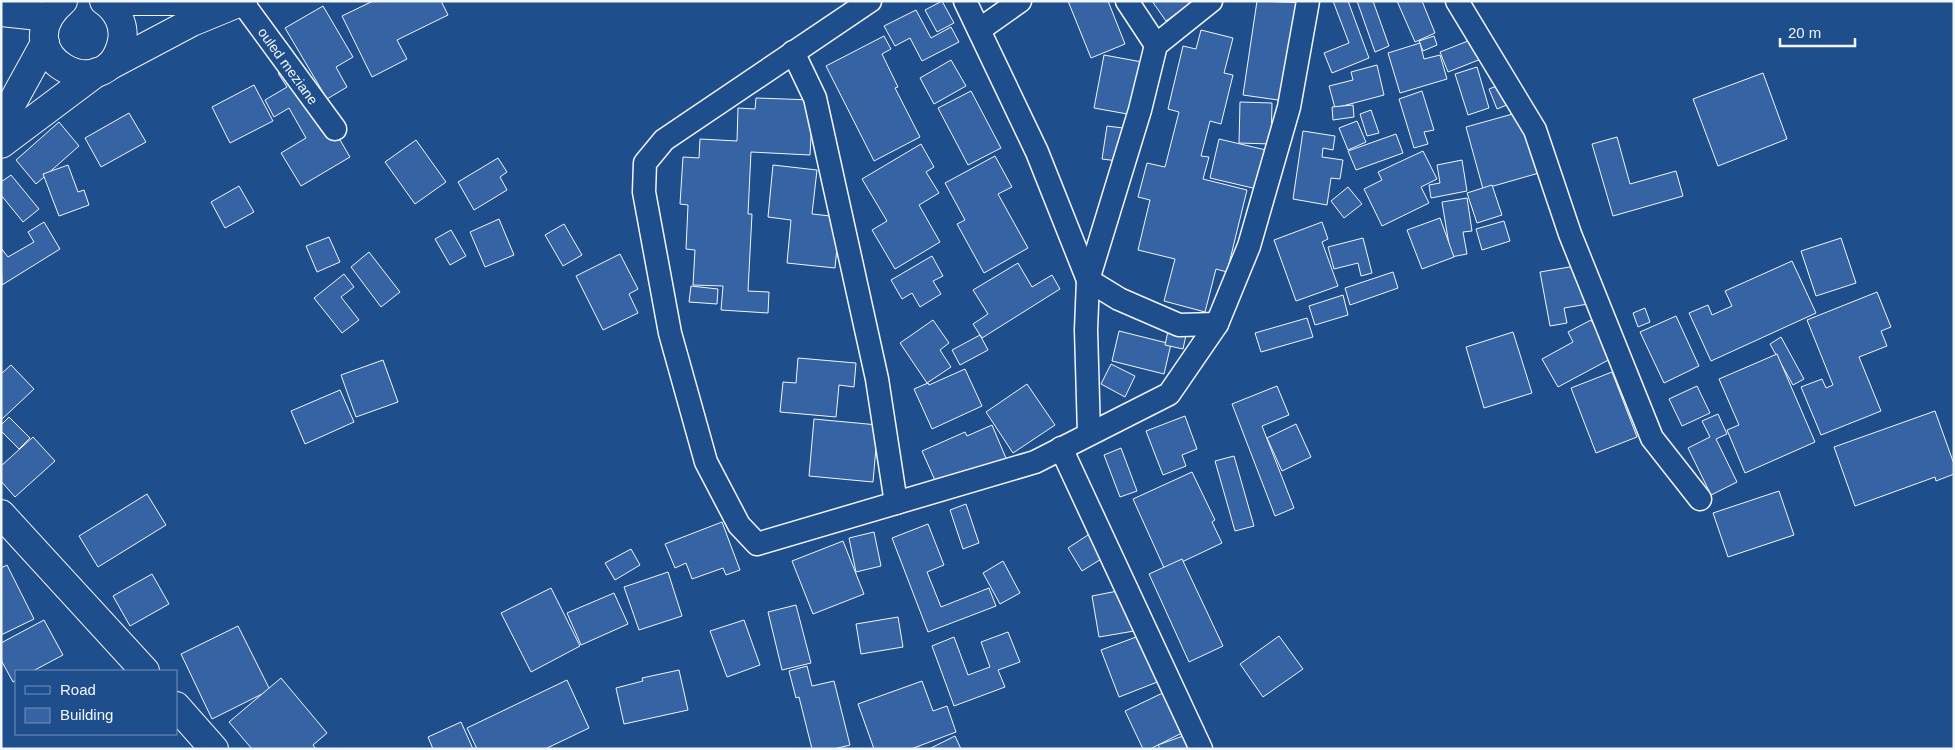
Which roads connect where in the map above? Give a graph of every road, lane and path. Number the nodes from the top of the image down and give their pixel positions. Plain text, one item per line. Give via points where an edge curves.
1 (104, 1) edge
2 (122, 1) edge
3 (189, 1) edge
4 (870, 1) edge
5 (965, 1) edge
6 (1020, 1) edge
7 (1128, 1) edge
8 (1211, 1) edge
9 (1308, 1) edge
10 (1457, 1) edge
11 (243, 2) edge
12 (56, 9) edge
13 (1, 12) edge
14 (980, 30) junction
15 (45, 43) junction
16 (1156, 45) junction
17 (793, 52) junction
18 (103, 69) junction
19 (1, 123) edge
20 (335, 130) dead end
21 (1, 144) edge
22 (1088, 280) junction
23 (1217, 324) junction
24 (1089, 434) junction
25 (1061, 448) junction
26 (1700, 499) dead end
27 (896, 504) junction
28 (1, 514) edge
29 (144, 670) edge
30 (178, 708) edge
31 (214, 749) edge
32 (1201, 749) edge

1 - 18 main road via 118,16 123,37 116,58
2 - 3 main road
4 - 17 street
5 - 14 street
6 - 14 street
7 - 16 street
8 - 16 street
9 - 23 street via 1289,107 1249,246
10 - 26 street via 1534,130 1570,234 1652,438
11 - 18 main road via 184,26
11 - 20 street, ouled meziane
12 - 13 main road
12 - 15 main road via 44,30
14 - 22 street via 1037,152
15 - 18 main road via 50,56 70,72 84,75
15 - 19 main road
16 - 22 street via 1140,110
17 - 27 street via 815,98 877,378
17 - 27 street via 664,140 645,163 644,192 670,334 706,462 739,525 756,544
18 - 21 main road
22 - 23 street via 1119,299 1179,325
22 - 24 street
23 - 24 street via 1169,394
24 - 25 street
25 - 27 street via 1035,462
25 - 32 street
28 - 29 main road
30 - 31 main road

